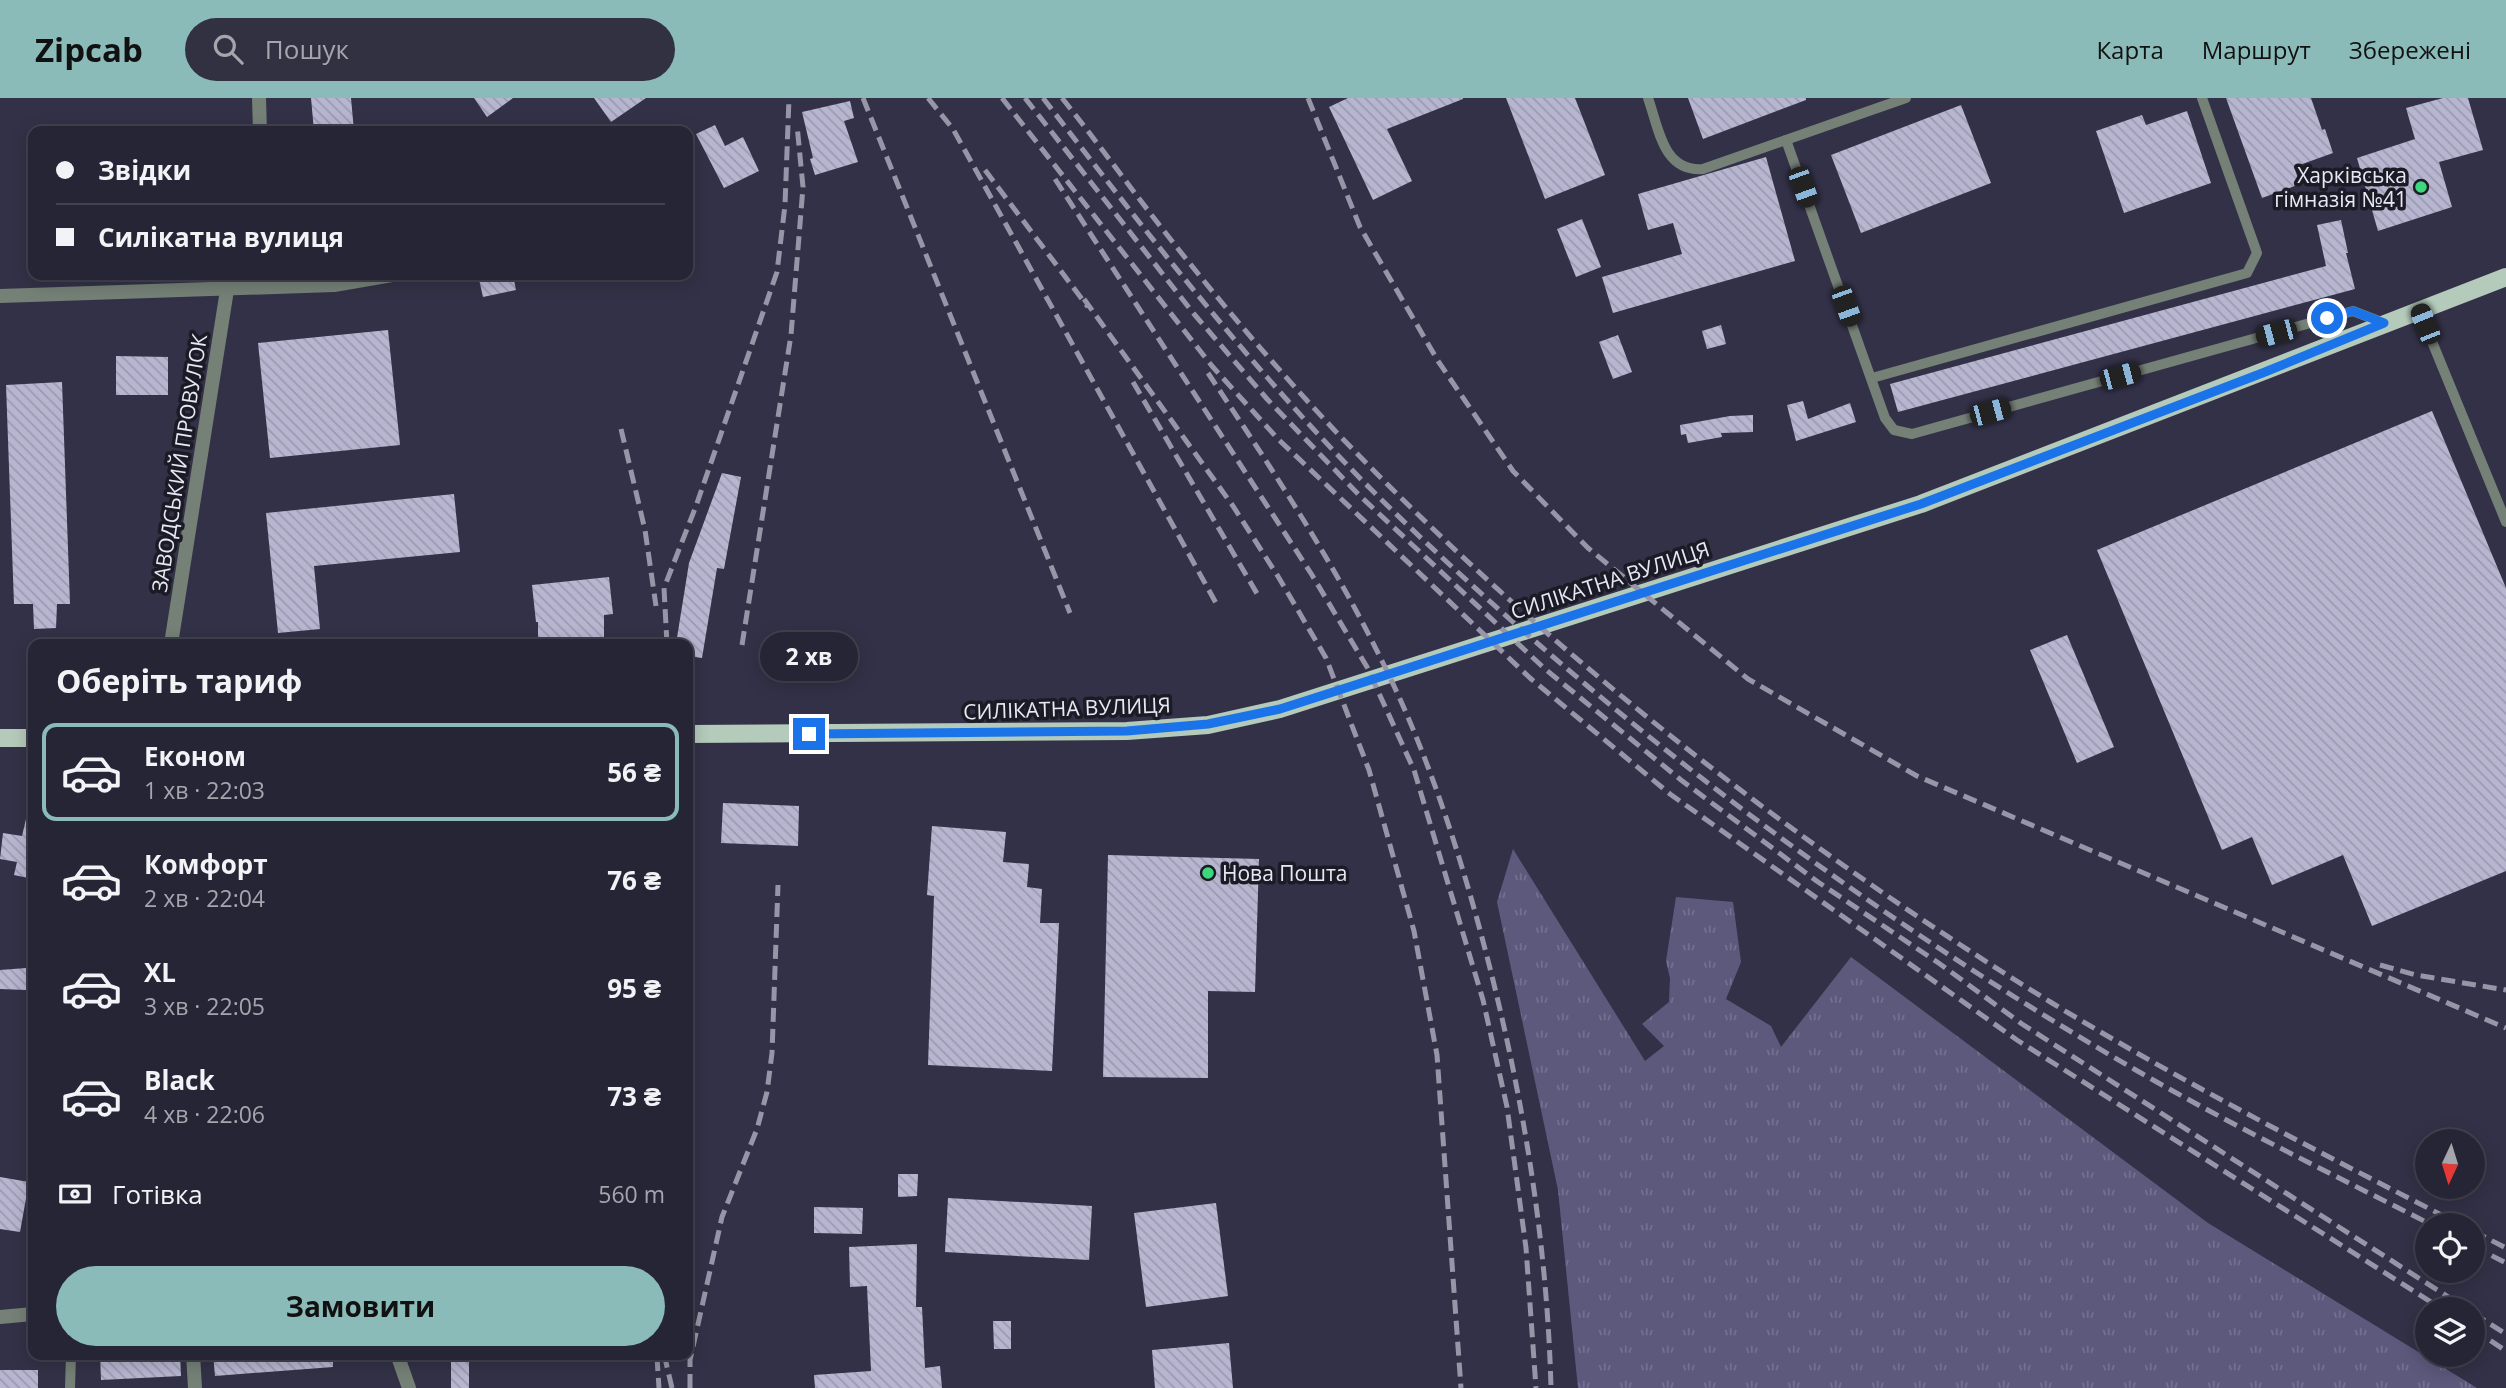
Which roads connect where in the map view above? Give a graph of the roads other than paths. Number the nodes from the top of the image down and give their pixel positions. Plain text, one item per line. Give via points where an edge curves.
1 (259, 98) edge
2 (1648, 98) edge
3 (1906, 98) edge
4 (2202, 98) edge
5 (260, 126) edge
6 (1786, 140) junction
7 (2506, 277) edge
8 (363, 280) edge
9 (266, 282) edge
10 (228, 289) junction
11 (0, 296) edge
12 (2419, 310) junction
13 (2384, 323) junction
14 (1872, 378) junction
15 (2506, 522) edge
16 (172, 639) edge
17 (693, 734) edge
18 (0, 738) edge
19 (28, 738) edge
20 (28, 1314) edge
21 (0, 1317) edge
22 (71, 1360) edge
23 (193, 1360) edge
24 (399, 1360) edge
25 (70, 1388) edge
26 (195, 1388) edge
27 (409, 1388) edge

1 - 5 street
2 - 6 lane via 1669,155 1678,166 1691,170
3 - 6 lane
4 - 14 lane via 2257,253 2247,273
6 - 14 lane
7 - 12 main road, СИЛІКАТНА ВУЛИЦЯ
8 - 9 street via 334,285
9 - 10 street
10 - 11 street
10 - 16 street, ЗАВОДСЬКИЙ ПРОВУЛОК
12 - 13 main road, СИЛІКАТНА ВУЛИЦЯ
12 - 15 lane
13 - 14 lane via 2353,311 1912,433 1894,430 1885,418
13 - 17 main road, СИЛІКАТНА ВУЛИЦЯ via 1921,504 1280,709 1208,724 1127,731
18 - 19 main road
20 - 21 street
22 - 25 lane
23 - 26 street
24 - 27 street

